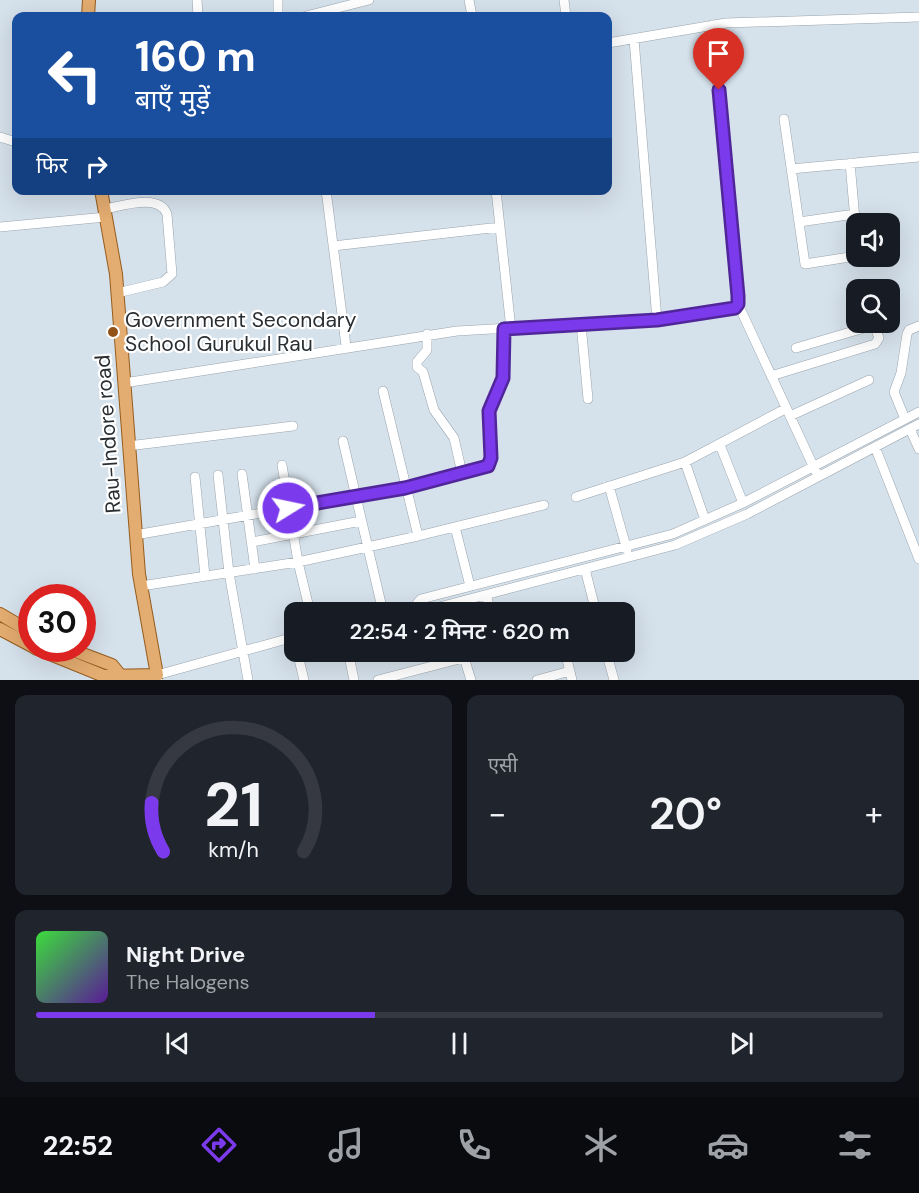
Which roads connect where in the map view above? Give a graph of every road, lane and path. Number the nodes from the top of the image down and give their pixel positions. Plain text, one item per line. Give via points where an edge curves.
1 (369, 0) edge
2 (322, 12) edge
3 (919, 17) edge
4 (712, 25) junction
5 (634, 39) junction
6 (612, 42) edge
7 (784, 119) dead end
8 (919, 157) edge
9 (850, 163) junction
10 (791, 169) junction
11 (102, 195) edge
12 (327, 195) edge
13 (497, 195) edge
14 (105, 213) junction
15 (855, 213) edge
16 (846, 215) edge
17 (799, 222) junction
18 (500, 226) junction
19 (0, 227) edge
20 (333, 246) junction
21 (846, 258) edge
22 (117, 292) junction
23 (738, 304) junction
24 (657, 320) junction
25 (581, 324) junction
26 (919, 326) edge
27 (508, 329) junction
28 (427, 334) junction
29 (346, 346) junction
30 (796, 348) dead end
31 (771, 376) junction
32 (869, 380) dead end
33 (124, 383) junction
34 (383, 390) dead end
35 (588, 399) dead end
36 (787, 412) junction
37 (919, 412) edge
38 (905, 419) junction
39 (919, 424) edge
40 (293, 426) dead end
41 (910, 429) junction
42 (344, 441) dead end
43 (720, 445) junction
44 (128, 446) junction
45 (875, 447) junction
46 (919, 449) edge
47 (685, 462) junction
48 (282, 465) dead end
49 (814, 467) junction
50 (462, 473) junction
51 (242, 474) dead end
52 (218, 475) dead end
53 (195, 477) dead end
54 (819, 477) junction
55 (609, 486) junction
56 (405, 488) junction
57 (355, 496) junction
58 (576, 497) dead end
59 (743, 503) junction
60 (544, 505) dead end
61 (288, 508) junction
62 (248, 516) junction
63 (223, 520) junction
64 (705, 520) junction
65 (361, 521) junction
66 (200, 525) junction
67 (455, 527) junction
68 (293, 534) junction
69 (135, 535) junction
70 (418, 536) junction
71 (252, 542) junction
72 (626, 547) junction
73 (367, 548) junction
74 (919, 558) edge
75 (630, 559) junction
76 (298, 562) junction
77 (255, 569) junction
78 (585, 569) junction
79 (229, 573) junction
80 (205, 576) junction
81 (141, 586) junction
82 (470, 586) junction
83 (445, 592) junction
84 (486, 595) junction
85 (308, 602) edge
86 (380, 602) edge
87 (418, 602) edge
88 (448, 602) edge
89 (466, 602) edge
90 (488, 602) edge
91 (593, 602) edge
92 (0, 614) edge
93 (18, 625) edge
94 (0, 628) edge
95 (18, 638) edge
96 (284, 641) edge
97 (243, 651) junction
98 (96, 660) edge
99 (70, 662) edge
100 (300, 662) edge
101 (350, 662) edge
102 (437, 662) edge
103 (465, 662) edge
104 (609, 662) edge
105 (120, 675) junction
106 (571, 676) edge
107 (158, 677) edge
108 (249, 680) edge
109 (304, 680) edge
110 (354, 680) edge
111 (378, 680) edge
112 (471, 680) edge
113 (537, 680) edge
114 (614, 680) edge

1 - 2 street
3 - 4 street
4 - 5 street
4 - 23 street
5 - 6 street
5 - 24 street
7 - 10 street
8 - 9 street
9 - 10 street
9 - 15 street
10 - 17 street
11 - 14 main road, Rau-Indore road
12 - 20 street
13 - 18 street
14 - 19 street
14 - 22 main road, Rau-Indore road
14 - 22 street via 156,202 165,207 167,214 170,278
16 - 17 street
17 - 21 street via 805,264
18 - 20 street
18 - 27 street
20 - 29 street
22 - 33 main road, Rau-Indore road
23 - 24 street via 729,310
23 - 31 street
24 - 25 street
25 - 27 street
25 - 35 street
26 - 38 street via 907,334 902,373 894,392
27 - 28 street
27 - 50 street via 503,378 489,411 491,463
28 - 29 street
28 - 50 street via 427,350 416,364 425,375 434,410 454,438
29 - 33 street
30 - 31 street via 871,326 879,338 874,344
31 - 36 street
32 - 36 street
33 - 44 main road, Rau-Indore road
34 - 56 street
36 - 43 street
36 - 49 street
37 - 38 street
38 - 49 street
39 - 41 street
40 - 44 street
41 - 45 street
41 - 46 street
42 - 57 street
43 - 47 street
43 - 59 street
44 - 69 main road, Rau-Indore road
45 - 54 street
45 - 74 street
47 - 55 street
47 - 64 street
48 - 61 street
49 - 54 street
49 - 59 street
50 - 56 street
51 - 62 street
52 - 63 street
53 - 66 street
54 - 75 street via 709,531
55 - 58 street
55 - 72 street
56 - 57 street
56 - 70 street
57 - 61 street
57 - 65 street
59 - 64 street
60 - 67 street
61 - 62 street
61 - 68 street
62 - 63 street
62 - 71 street
63 - 66 street
63 - 79 street
64 - 72 street
65 - 68 street
65 - 73 street
66 - 69 street
66 - 80 street
67 - 70 street
67 - 82 street
68 - 71 street
68 - 76 street
69 - 81 main road, Rau-Indore road
70 - 73 street
71 - 77 street
72 - 75 street
72 - 82 street
73 - 76 street
73 - 86 street
75 - 78 street
76 - 77 street
76 - 85 street
77 - 79 street
78 - 84 street
78 - 91 street
79 - 80 street
79 - 97 street
80 - 81 street
81 - 107 main road, Rau-Indore road
82 - 83 street
83 - 87 street
83 - 88 street
84 - 89 street
84 - 90 street
92 - 93 main road
94 - 95 main road
96 - 97 street
97 - 107 street
97 - 108 street
98 - 105 main road via 112,666
99 - 105 main road via 104,676
100 - 109 street
101 - 110 street
102 - 111 street
103 - 112 street
104 - 114 street
105 - 107 main road
106 - 113 street

